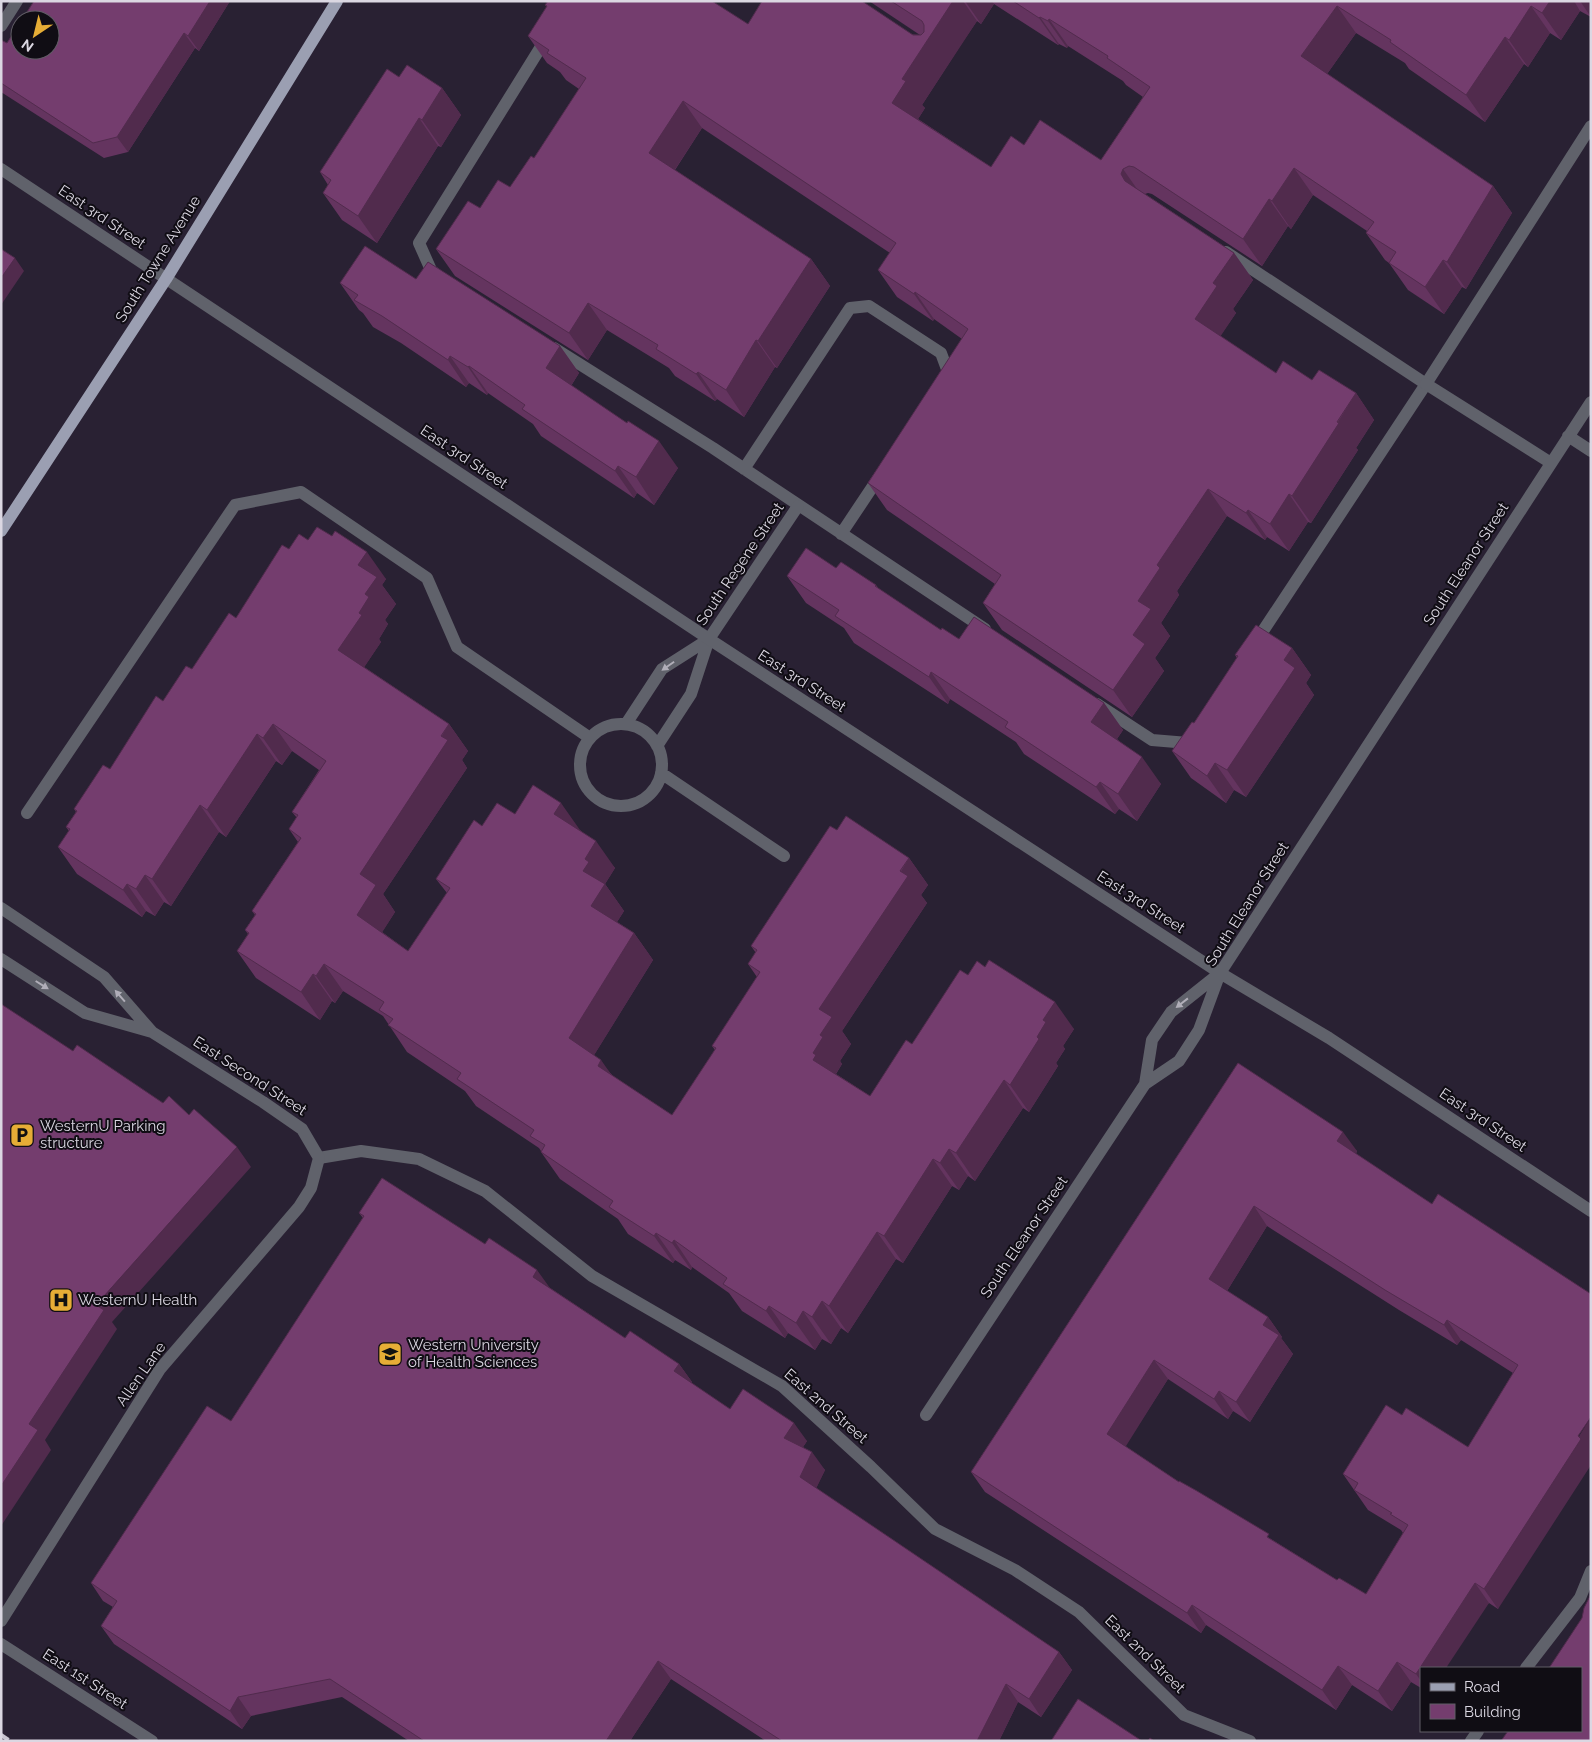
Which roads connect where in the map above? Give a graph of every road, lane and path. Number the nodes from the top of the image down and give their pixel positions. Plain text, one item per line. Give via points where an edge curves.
1 (18, 1) edge
2 (334, 2) edge
3 (1, 26) edge
4 (554, 26) edge
5 (1591, 126) edge
6 (1, 169) edge
7 (1214, 244) edge
8 (166, 279) junction
9 (447, 281) edge
10 (547, 344) edge
11 (1426, 384) junction
12 (937, 388) edge
13 (1591, 402) edge
14 (1568, 436) junction
15 (1591, 451) edge
16 (889, 461) edge
17 (1551, 463) junction
18 (744, 469) junction
19 (798, 506) junction
20 (1, 531) edge
21 (841, 534) junction
22 (997, 637) edge
23 (709, 640) junction
24 (1248, 654) edge
25 (1087, 697) edge
26 (626, 724) junction
27 (1199, 727) edge
28 (590, 738) junction
29 (657, 746) junction
30 (661, 773) junction
31 (27, 812) dead end
32 (784, 856) dead end
33 (1, 908) edge
34 (1, 959) edge
35 (1220, 973) junction
36 (152, 1032) junction
37 (1145, 1084) junction
38 (319, 1158) junction
39 (1591, 1211) edge
40 (926, 1415) dead end
41 (1591, 1571) edge
42 (1, 1621) edge
43 (1, 1644) edge
44 (1527, 1667) edge
45 (152, 1741) edge
46 (1250, 1741) edge

1 - 3 street
2 - 8 main road, South Towne Avenue
4 - 9 street via 419,243 431,270
5 - 11 street
6 - 8 street, East 3rd Street
7 - 11 street
8 - 20 main road, South Towne Avenue
8 - 23 street, East 3rd Street
10 - 18 street
11 - 17 street
11 - 24 street
12 - 18 street via 948,372 941,353 869,306 850,308
13 - 14 street, South Eleanor Street
14 - 15 street
14 - 17 street, South Eleanor Street
16 - 21 street
17 - 35 street, South Eleanor Street
18 - 19 street
19 - 21 street
19 - 23 street, South Regene Street
21 - 22 street
23 -> 26 street via 662,669
23 - 29 street via 691,694
23 - 35 street, East 3rd Street
25 - 27 street via 1152,740 1188,744
26 - 28 street via 612,725
26 - 29 street via 639,728
28 - 30 street via 583,749 581,775 596,798 608,804 622,806 647,796
28 - 31 street via 457,647 427,578 300,492 235,505
29 - 30 street via 662,759
30 - 32 street
36 -> 33 street, East Second Street via 104,978
34 -> 36 street, East Second Street via 85,1013
35 - 37 street, South Eleanor Street via 1199,1030 1179,1061
35 -> 37 street via 1171,1012 1152,1040
35 - 39 street, East 3rd Street via 1329,1038
36 - 38 street, East Second Street via 302,1129
37 - 40 street, South Eleanor Street
38 - 42 street, Allen Lane via 311,1188 299,1208 160,1370
38 - 46 street, East 2nd Street via 361,1151 419,1159 485,1191 592,1276 782,1386 936,1529 1015,1570 1079,1612 1184,1715
41 - 44 street via 1580,1598
43 - 45 street, East 1st Street

